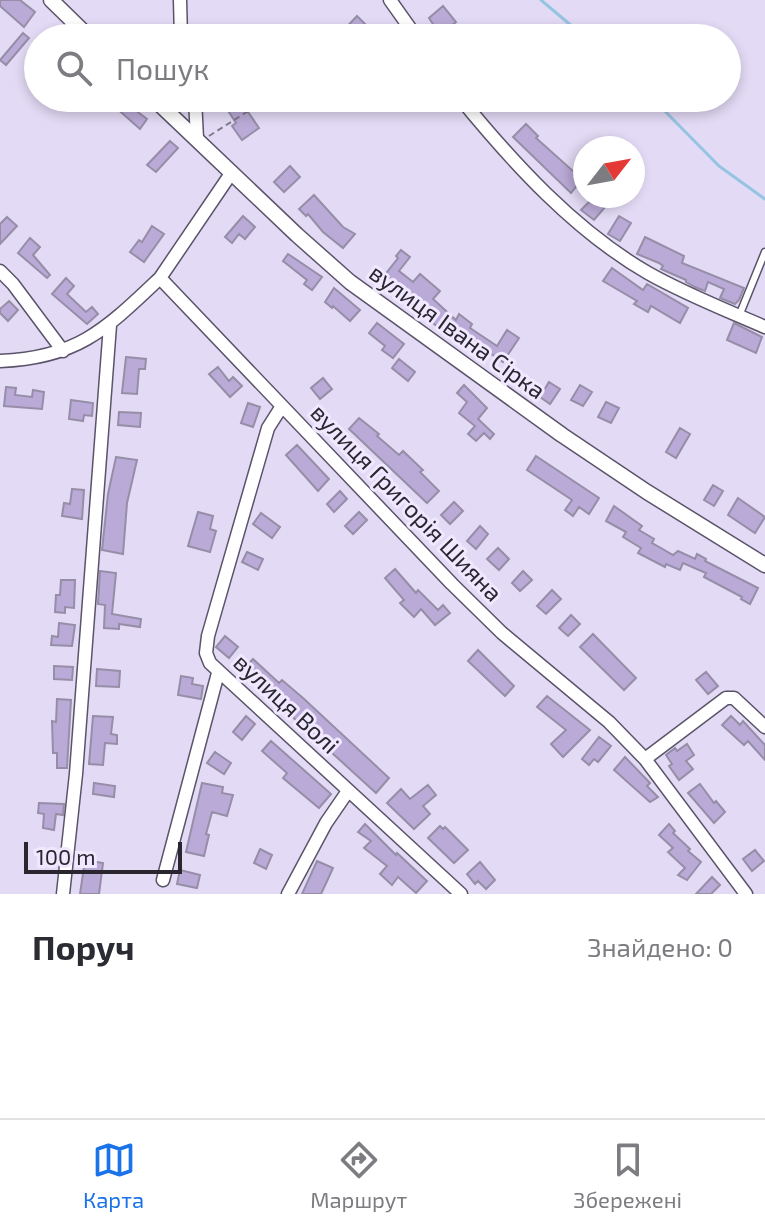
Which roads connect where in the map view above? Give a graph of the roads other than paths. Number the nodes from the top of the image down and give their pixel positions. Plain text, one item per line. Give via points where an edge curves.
1 (51, 0) edge
2 (180, 0) edge
3 (390, 0) edge
4 (76, 24) edge
5 (181, 24) edge
6 (406, 24) edge
7 (168, 112) edge
8 (196, 112) edge
9 (473, 112) edge
10 (198, 140) junction
11 (232, 172) junction
12 (765, 252) edge
13 (0, 271) edge
14 (160, 278) junction
15 (739, 316) junction
16 (110, 325) junction
17 (765, 327) edge
18 (63, 351) junction
19 (0, 361) edge
20 (282, 406) junction
21 (765, 565) edge
22 (218, 673) junction
23 (765, 727) edge
24 (645, 759) junction
25 (348, 791) junction
26 (163, 880) dead end
27 (446, 880) junction
28 (63, 894) edge
29 (288, 894) edge
30 (439, 894) edge
31 (461, 894) edge
32 (746, 894) edge

1 - 4 street
2 - 5 street
3 - 6 street
7 - 10 street, вулиця Івана Сірка
8 - 10 street
9 - 15 street via 533,179 608,246 647,272
10 - 11 street, вулиця Івана Сірка
11 - 14 street
11 - 21 street, вулиця Івана Сірка via 350,282 562,435
12 - 15 lane
13 - 18 street
14 - 16 street
14 - 20 street, вулиця Григорія Шияна
15 - 17 street
16 - 18 street
16 - 28 street
18 - 19 street
20 - 22 street, вулиця Волі via 268,428 208,636 206,653
20 - 24 street, вулиця Григорія Шияна via 502,633
22 - 25 street, вулиця Волі
22 - 26 street
23 - 24 street via 734,698 726,698
24 - 32 street, вулиця Григорія Шияна
25 - 27 street, вулиця Волі
25 - 29 street
27 - 30 street
27 - 31 street, вулиця Волі

